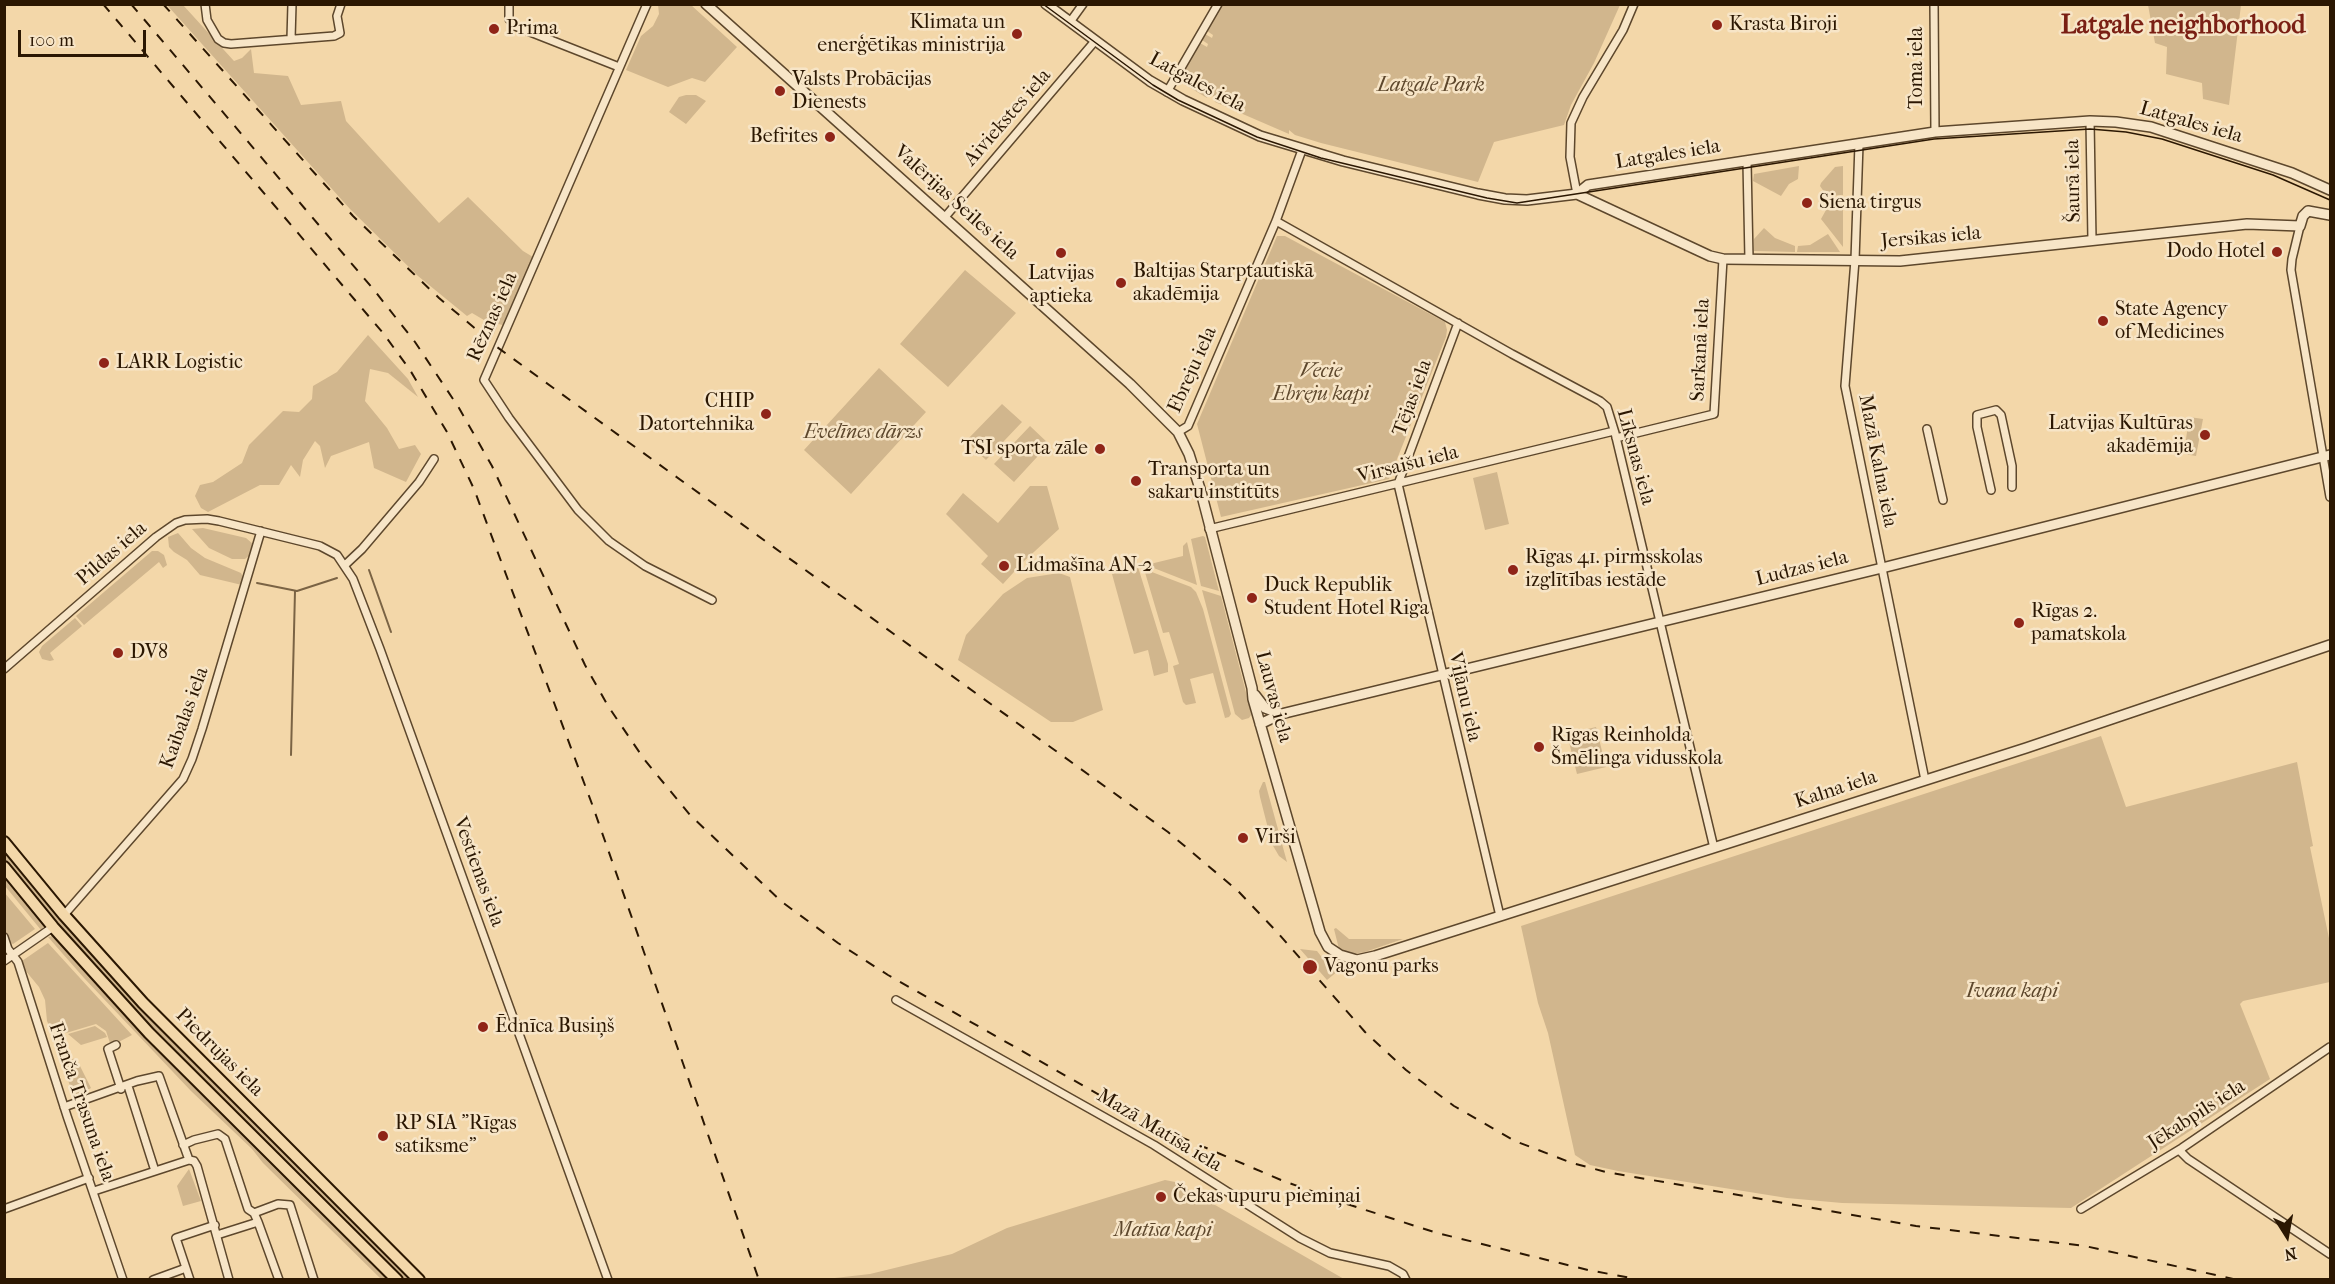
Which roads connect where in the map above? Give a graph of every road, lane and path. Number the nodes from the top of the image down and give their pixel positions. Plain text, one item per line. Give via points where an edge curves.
1 (205, 4) edge
2 (292, 4) edge
3 (341, 4) edge
4 (509, 4) edge
5 (646, 4) edge
6 (706, 4) edge
7 (1046, 4) edge
8 (1083, 4) edge
9 (1218, 4) edge
10 (1634, 4) edge
11 (1934, 4) edge
12 (1070, 22) junction
13 (291, 39) junction
14 (1095, 41) junction
15 (619, 67) junction
16 (1167, 92) junction
17 (2090, 122) junction
18 (1935, 132) junction
19 (1859, 144) junction
20 (1302, 150) junction
21 (1747, 162) junction
22 (2331, 190) edge
23 (1577, 194) junction
24 (2331, 215) edge
25 (945, 217) junction
26 (1276, 221) junction
27 (2300, 226) junction
28 (2092, 240) junction
29 (1723, 259) junction
30 (1749, 259) junction
31 (1855, 260) junction
32 (1458, 323) junction
33 (1927, 429) dead end
34 (1178, 432) junction
35 (1615, 435) junction
36 (2327, 456) edge
37 (434, 459) dead end
38 (1398, 484) junction
39 (2012, 487) dead end
40 (1991, 490) dead end
41 (2331, 497) edge
42 (1943, 500) dead end
43 (1209, 529) junction
44 (261, 531) junction
45 (345, 564) junction
46 (1881, 568) junction
47 (712, 600) dead end
48 (1660, 622) junction
49 (2331, 645) edge
50 (4, 669) edge
51 (1442, 675) junction
52 (1252, 688) junction
53 (1281, 714) junction
54 (1260, 724) junction
55 (1925, 780) junction
56 (4, 842) edge
57 (1714, 848) junction
58 (4, 867) edge
59 (64, 915) junction
60 (1500, 916) junction
61 (53, 927) junction
62 (4, 937) edge
63 (13, 956) junction
64 (1349, 958) joint
65 (4, 961) edge
66 (896, 1000) dead end
67 (116, 1045) dead end
68 (2331, 1047) edge
69 (124, 1088) junction
70 (64, 1107) junction
71 (183, 1145) junction
72 (2182, 1148) junction
73 (189, 1160) junction
74 (154, 1171) junction
75 (89, 1178) junction
76 (94, 1191) junction
77 (4, 1209) edge
78 (2081, 1209) dead end
79 (254, 1212) junction
80 (258, 1222) junction
81 (214, 1226) junction
82 (217, 1235) junction
83 (2331, 1254) edge
84 (186, 1268) junction
85 (123, 1280) edge
86 (153, 1280) edge
87 (190, 1280) edge
88 (229, 1280) edge
89 (279, 1280) edge
90 (314, 1280) edge
91 (397, 1280) edge
92 (419, 1280) edge
93 (608, 1280) edge
94 (1406, 1280) edge

1 - 13 street via 211,29 224,43
2 - 13 street
3 - 13 street via 337,16 340,33
4 - 15 street via 509,19 515,27
5 - 15 street, Rēznas iela
6 - 25 street, Valērijas Seiles iela
7 - 12 street, Latgales iela
8 - 12 street
9 - 16 street
10 - 23 street via 1571,123 1570,157
11 - 18 street, Toma iela
12 - 14 street, Latgales iela
14 - 16 street, Latgales iela
14 - 25 street, Aiviekstes iela
15 - 47 street, Rēznas iela via 484,380 578,510 609,541 645,566
16 - 20 street, Latgales iela via 1260,136
17 - 18 street, Latgales iela
17 - 22 street, Latgales iela via 2151,127 2292,173
17 - 28 street, Šaurā iela
18 - 19 street, Latgales iela
19 - 21 street, Latgales iela
19 - 31 street, Mazā Kalna iela
20 - 23 street, Latgales iela via 1505,199
20 - 26 street, Ebreju iela
21 - 23 street, Latgales iela via 1588,186
21 - 30 street
23 - 29 street, Jersikas iela
24 - 27 street via 2308,211
25 - 34 street, Valērijas Seiles iela
26 - 32 street, Līksnas iela
26 - 34 street, Ebreju iela via 1188,426
27 - 28 street, Jersikas iela via 2247,224
27 - 36 street via 2291,270
28 - 31 street, Jersikas iela via 1900,261
29 - 30 street, Jersikas iela
29 - 35 street, Sarkanā iela via 1714,414
30 - 31 street, Jersikas iela
31 - 46 street, Mazā Kalna iela via 1845,386
32 - 35 street, Līksnas iela via 1600,401 1607,407
32 - 38 street, Tējas iela
33 - 42 street
34 - 43 street, Lauvas iela via 1194,468
35 - 38 street, Virsaišu iela
35 - 48 street, Līksnas iela
36 - 41 street
36 - 46 street, Ludzas iela
37 - 45 street via 419,482
38 - 43 street, Virsaišu iela
38 - 51 street, Viļānu iela
39 - 40 street via 2012,466 2001,415 1996,410 1977,415
43 - 52 street, Lauvas iela
44 - 45 street via 320,546
44 - 50 street, Pildas iela via 207,519 176,523
44 - 59 street, Kaibalas iela via 202,729 183,779
45 - 93 street, Vestienas iela via 380,649
46 - 48 street, Ludzas iela
46 - 55 street, Mazā Kalna iela
48 - 51 street, Ludzas iela
48 - 57 street, Līksnas iela
49 - 55 street, Kalna iela
51 - 53 street, Ludzas iela
51 - 60 street, Viļānu iela
52 - 53 street via 1257,701
52 - 54 street, Lauvas iela
53 - 54 street, Ludzas iela
54 - 64 street, Lauvas iela via 1320,932 1328,946
55 - 57 street, Kalna iela
56 - 59 main road, Piedrujas iela
57 - 60 street, Kalna iela
58 - 61 main road, Piedrujas iela
59 - 92 main road, Piedrujas iela via 143,1004
60 - 64 street, Kalna iela via 1376,956
61 - 63 street
61 - 91 main road, Piedrujas iela via 149,1033
62 - 63 street, Franča Trasuna iela
63 - 65 street
63 - 70 street, Franča Trasuna iela
66 - 94 street, Mazā Matīsa iela via 1135,1134 1310,1243 1330,1253 1389,1266
67 - 69 street via 108,1049
68 - 72 street, Jēkabpils iela
69 - 70 street
69 - 71 street via 159,1076
69 - 74 street
70 - 75 street, Franča Trasuna iela
71 - 73 street
71 - 79 street via 218,1134 225,1139 248,1209
72 - 78 street, Jēkabpils iela
72 - 83 street via 2188,1159
73 - 74 street
73 - 81 street via 197,1166
74 - 76 street
75 - 76 street, Franča Trasuna iela
75 - 77 street
76 - 85 street, Franča Trasuna iela
79 - 80 street
79 - 90 street via 290,1204
80 - 82 street
80 - 89 street
81 - 82 street
81 - 84 street via 176,1238
82 - 88 street
84 - 86 street
84 - 87 street

